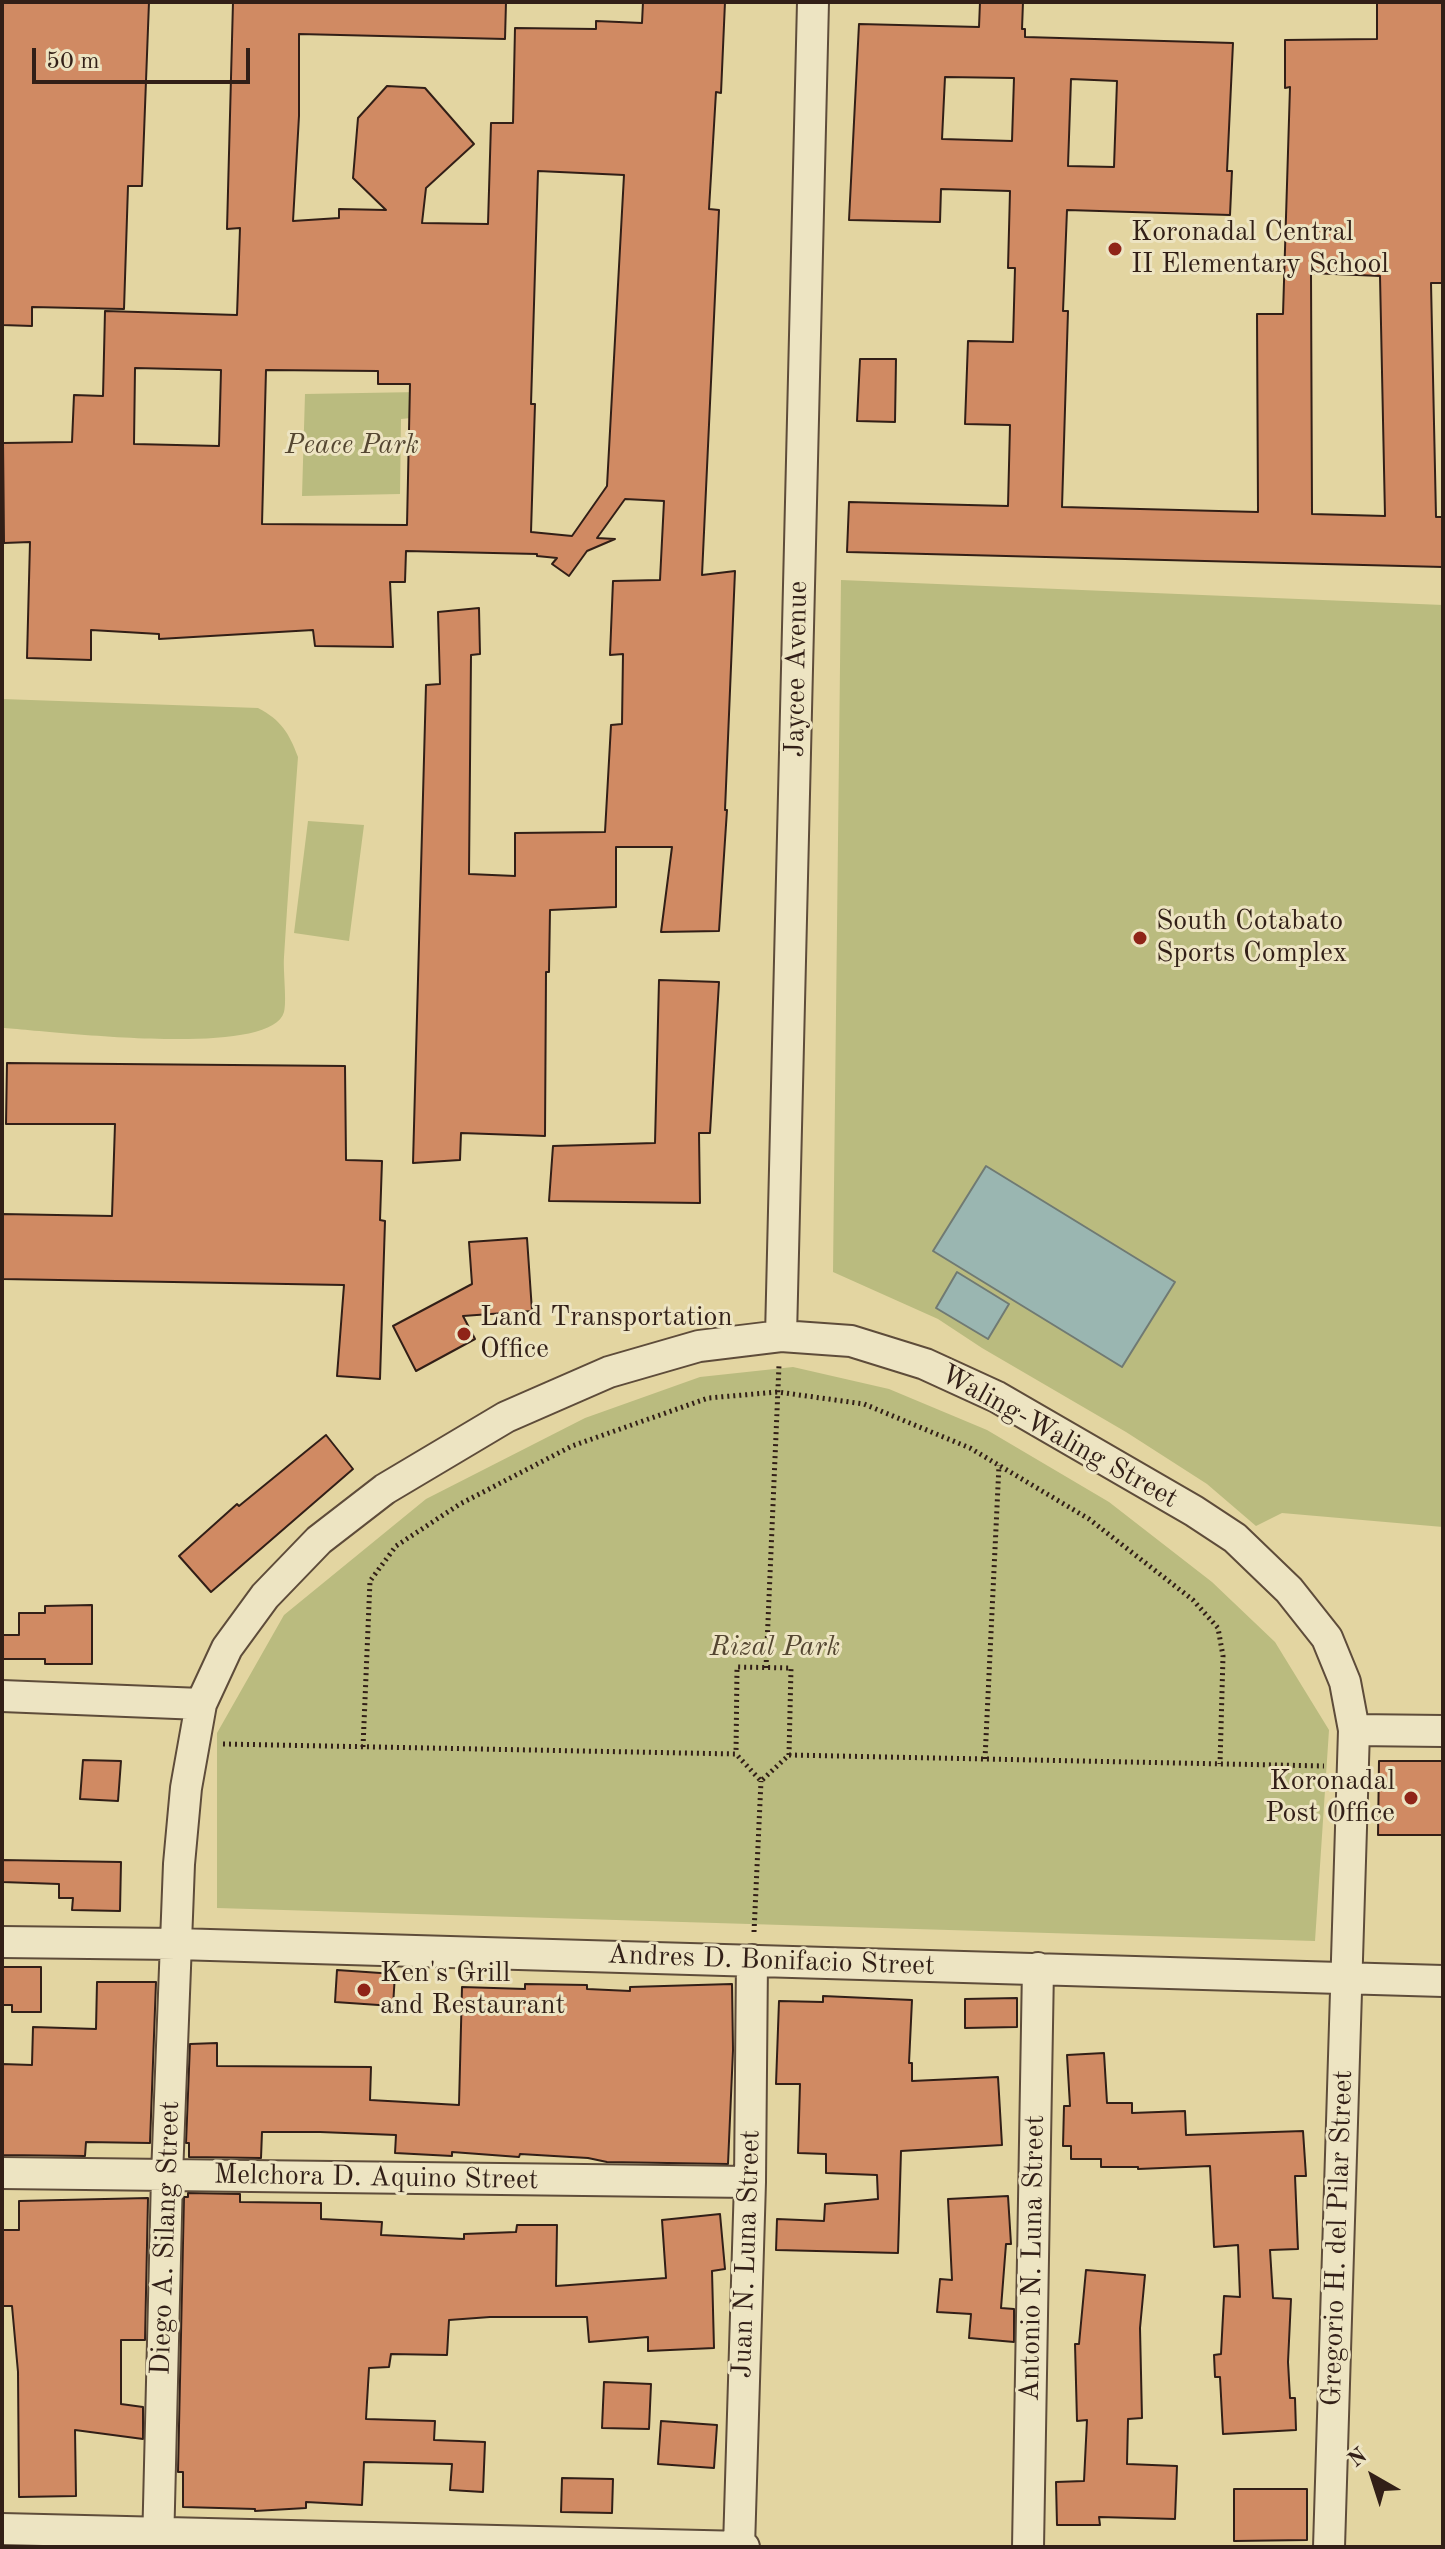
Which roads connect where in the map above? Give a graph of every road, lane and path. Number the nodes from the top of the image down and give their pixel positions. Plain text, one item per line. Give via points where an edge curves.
1 (813, 2) edge
2 (781, 1336) junction
3 (778, 1392) junction
4 (999, 1465) junction
5 (766, 1668) junction
6 (2, 1696) edge
7 (201, 1704) junction
8 (1354, 1730) junction
9 (1443, 1731) edge
10 (194, 1744) junction
11 (363, 1747) junction
12 (736, 1754) junction
13 (789, 1755) junction
14 (985, 1759) junction
15 (1220, 1764) junction
16 (1352, 1766) junction
17 (761, 1781) junction
18 (2, 1942) edge
19 (176, 1944) junction
20 (752, 1960) junction
21 (1038, 1968) junction
22 (1346, 1977) junction
23 (1443, 1981) edge
24 (2, 2173) edge
25 (167, 2176) junction
26 (750, 2182) junction
27 (2, 2529) edge
28 (144, 2539) edge
29 (443, 2542) edge
30 (740, 2547) edge
31 (1028, 2547) edge
32 (1329, 2547) edge

1 - 2 street, Jaycee Avenue
2 - 3 path
2 - 7 street, Waling-Waling Street via 699,1346 609,1372 506,1417 385,1489 319,1540 265,1596 227,1648
2 - 8 street, Waling-Waling Street via 851,1341 925,1364 1066,1435 1235,1538 1289,1590 1327,1638 1345,1682
3 - 4 path via 864,1404
3 - 5 path
3 - 11 path via 708,1398 572,1446 460,1504 396,1546 370,1581
4 - 14 path
4 - 15 path via 1089,1519 1193,1600 1218,1628 1223,1656
5 - 12 path via 737,1667
5 - 13 path via 791,1668
6 - 7 street
7 - 10 street, Waling-Waling Street
8 - 9 street
8 - 16 street, Waling-Waling Street
10 - 11 path
10 - 19 street, Waling-Waling Street via 179,1864
11 - 12 path
12 - 17 path
13 - 14 path
13 - 17 path
14 - 15 path
15 - 16 path
16 - 22 street, Waling-Waling Street
17 - 20 path
18 - 19 street, Andres D. Bonifacio Street
19 - 20 street, Andres D. Bonifacio Street
19 - 25 street, Diego A. Silang Street
20 - 21 street, Andres D. Bonifacio Street
20 - 26 street, Juan N. Luna Street
21 - 22 street, Andres D. Bonifacio Street
21 - 31 street, Antonio N. Luna Street
22 - 23 street, Andres D. Bonifacio Street
22 - 32 street, Gregorio H. del Pilar Street
24 - 25 street, Melchora D. Aquino Street
25 - 26 street, Melchora D. Aquino Street
25 - 28 street, Diego A. Silang Street
26 - 30 street, Juan N. Luna Street
27 - 28 street
28 - 29 street
29 - 30 street

